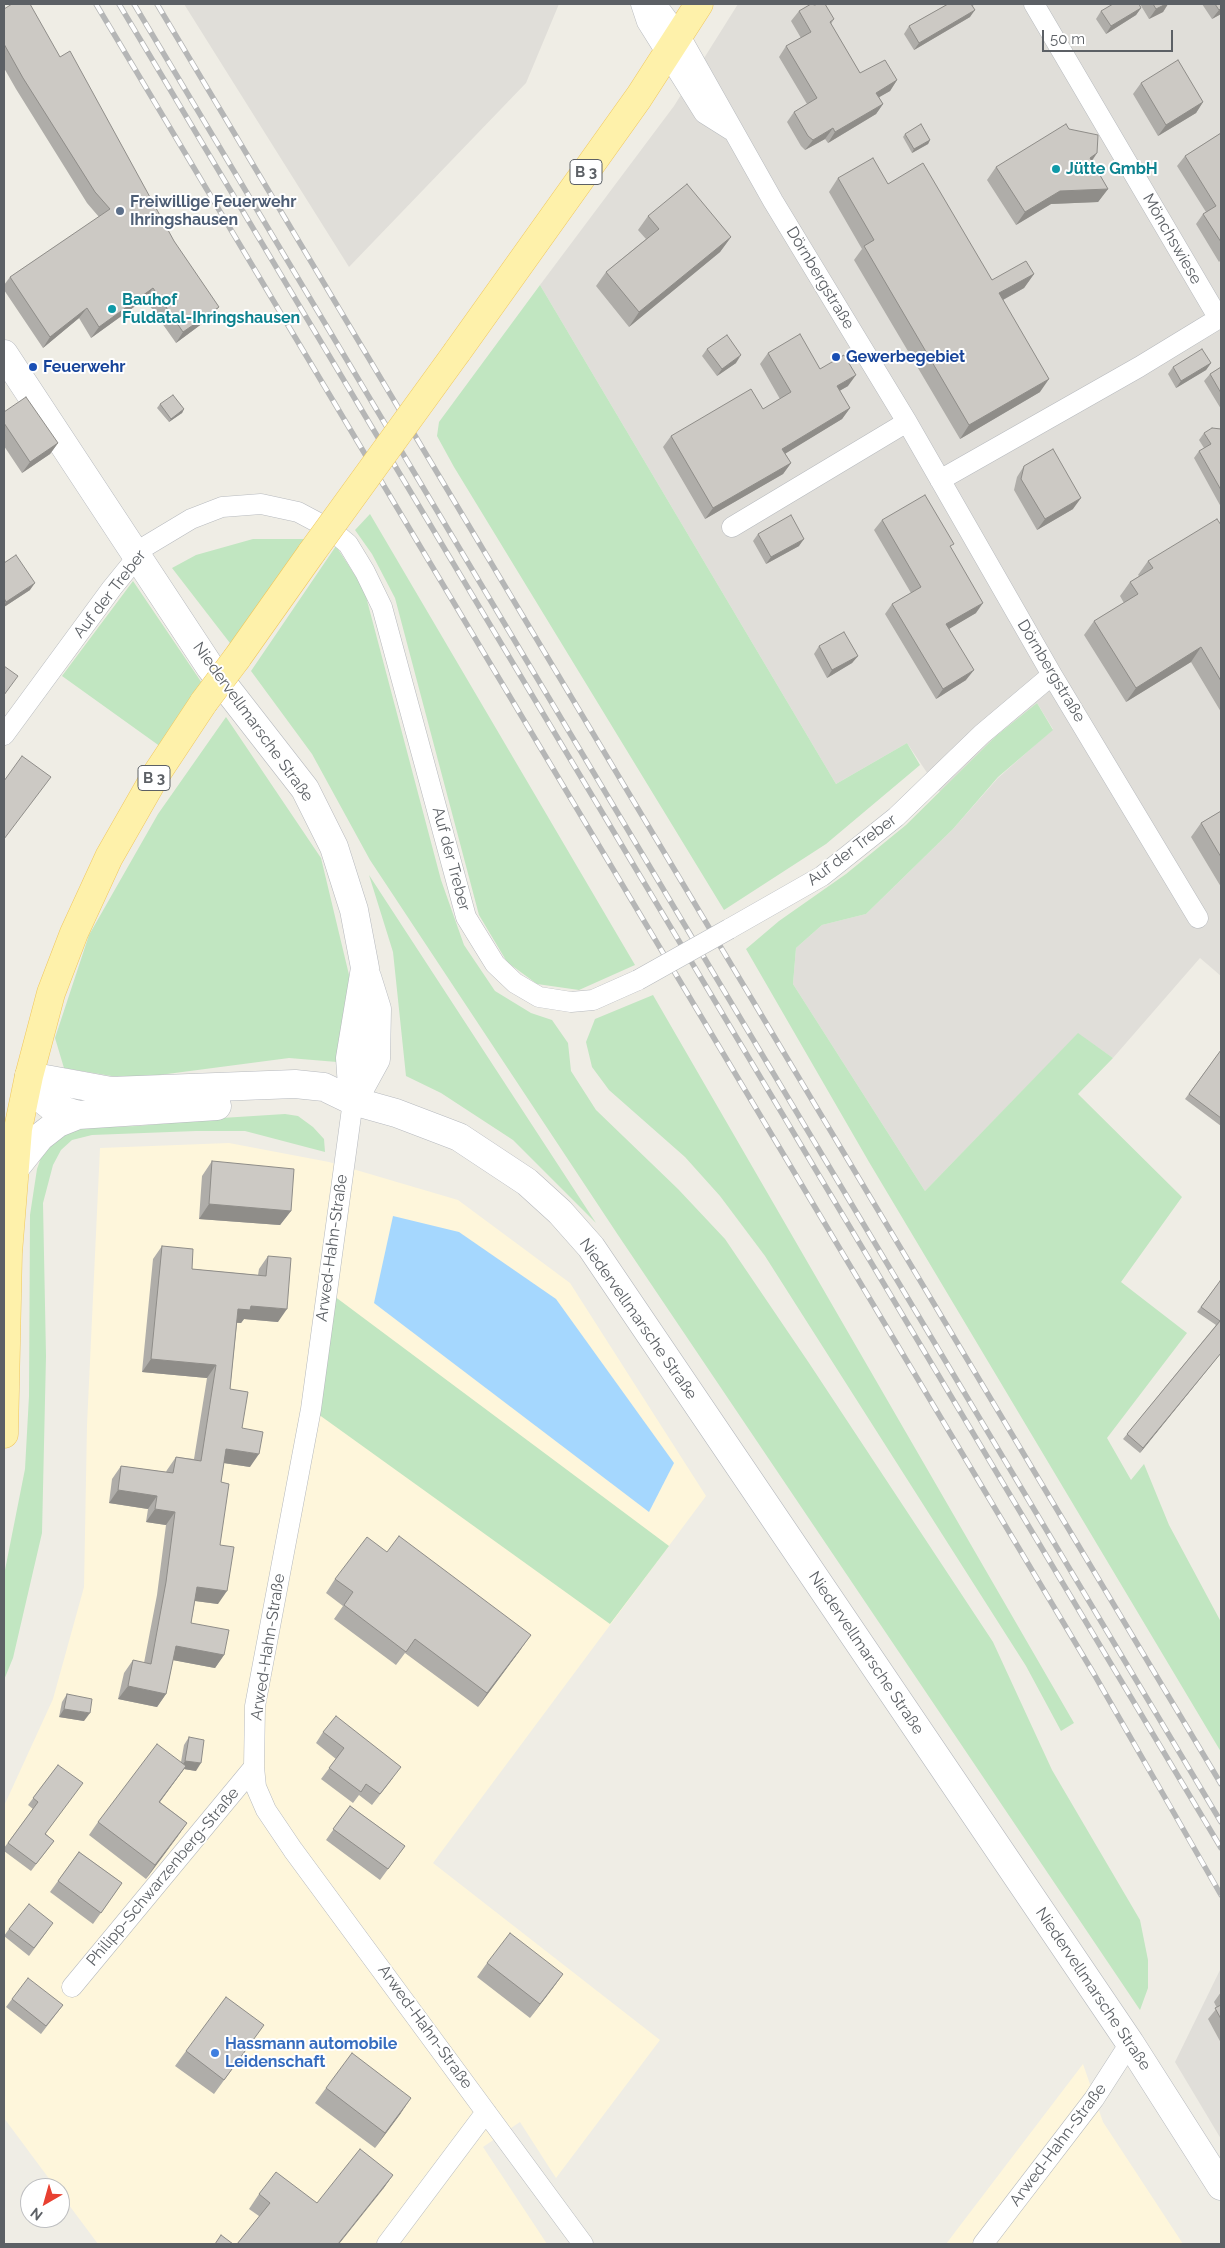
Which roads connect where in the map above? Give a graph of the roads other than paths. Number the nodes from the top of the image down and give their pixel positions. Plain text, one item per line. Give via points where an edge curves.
1 (641, 4) edge
2 (656, 4) edge
3 (699, 4) edge
4 (1034, 4) edge
5 (674, 45) junction
6 (1220, 318) edge
7 (4, 354) edge
8 (907, 422) junction
9 (940, 480) junction
10 (732, 527) dead end
11 (138, 555) junction
12 (1052, 675) junction
13 (4, 735) edge
14 (1198, 918) dead end
15 (29, 1076) junction
16 (353, 1101) junction
17 (78, 1114) junction
18 (16, 1167) junction
19 (4, 1434) edge
20 (254, 1767) junction
21 (72, 1987) dead end
22 (1130, 2043) junction
23 (486, 2112) junction
24 (1221, 2186) edge
25 (387, 2244) edge
26 (583, 2244) edge
27 (983, 2244) edge

1 - 5 street, Dörnbergstraße via 647,22
2 - 5 street, Dörnbergstraße
3 - 5 main road, B 3
4 - 6 street, Mönchswiese
5 - 8 street, Dörnbergstraße via 735,133
5 - 15 main road, B 3, bridge via 204,702 157,773 109,856 74,933 51,993
6 - 9 street, Mönchswiese
7 - 11 main road, Niedervellmarsche Straße
8 - 9 street, Dörnbergstraße
8 - 10 street
9 - 12 street, Dörnbergstraße
11 - 12 street, Auf der Treber, bridge via 146,546 191,519 222,507 261,504 298,512 330,529 348,544 382,607 466,917 495,964 515,983 539,997 571,1002 593,1000 638,980 822,876 896,818 982,734
11 - 13 street, Auf der Treber
11 - 16 main road, Niedervellmarsche Straße via 210,667 305,789 334,847 354,910 364,968 350,1058
12 - 14 street, Dörnbergstraße
15 - 16 main road via 111,1091 295,1084 324,1087
15 - 17 main road via 37,1095 52,1107
15 - 18 main road, B 3 via 18,1129
16 - 17 main road
16 - 20 street, Arwed-Hahn-Straße via 310,1409 255,1706
16 - 22 main road, Niedervellmarsche Straße via 459,1137 526,1182 591,1246
17 - 18 main road via 58,1123 40,1137
18 - 19 main road, B 3 via 8,1253
20 - 21 street, Philipp-Schwarzenberg-Straße
20 - 23 street, Arwed-Hahn-Straße via 256,1787 266,1810
22 - 24 main road, Niedervellmarsche Straße
22 - 27 street, Arwed-Hahn-Straße via 1094,2099
23 - 25 street
23 - 26 street, Arwed-Hahn-Straße

